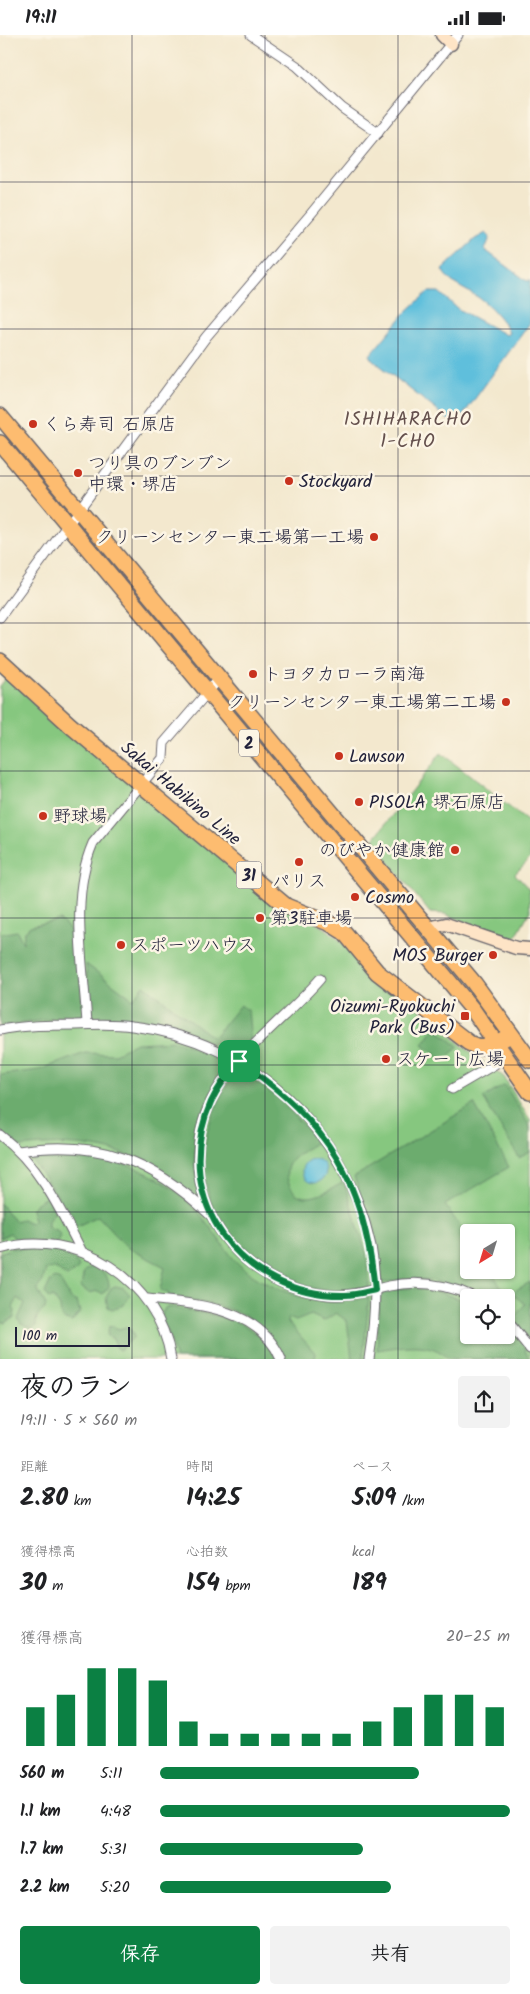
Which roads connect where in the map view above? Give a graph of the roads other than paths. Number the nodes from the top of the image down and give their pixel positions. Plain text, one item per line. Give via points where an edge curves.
1 (251, 35) edge
2 (442, 35) edge
3 (455, 39) edge
4 (378, 133) junction
5 (0, 416) edge
6 (0, 443) edge
7 (79, 510) junction
8 (68, 524) junction
9 (0, 617) edge
10 (0, 661) edge
11 (219, 679) junction
12 (206, 692) junction
13 (143, 784) junction
14 (428, 928) junction
15 (530, 949) edge
16 (320, 979) dead end
17 (87, 1025) junction
18 (0, 1030) edge
19 (512, 1032) junction
20 (498, 1043) junction
21 (530, 1060) edge
22 (239, 1061) junction
23 (495, 1064) dead end
24 (452, 1089) dead end
25 (530, 1092) edge
26 (0, 1135) edge
27 (19, 1151) junction
28 (210, 1215) junction
29 (0, 1249) edge
30 (81, 1250) junction
31 (375, 1290) junction
32 (460, 1291) edge
33 (148, 1299) junction
34 (515, 1330) edge
35 (530, 1349) edge
36 (170, 1359) edge
37 (281, 1359) edge
38 (369, 1359) edge

1 - 4 street via 297,66 342,108
2 - 3 street
3 - 4 street
4 - 7 street via 206,337
5 - 7 main road, 2
6 - 8 main road, 2
7 - 8 street
7 - 11 main road, 2
8 - 9 street
8 - 12 main road, 2
10 - 13 main road, Sakai Habikino Line / 31 via 70,725
11 - 12 street
11 - 14 main road, 2
12 - 13 street via 164,743 163,758
12 - 20 main road, 2
13 - 17 street via 93,843 82,872 79,903
13 - 20 main road, Sakai Habikino Line / 31 via 286,906 344,932 377,972 469,1043 483,1048
14 - 15 street via 446,924 516,948
14 - 19 main road, 2
16 - 22 street
17 - 18 street via 26,1026
17 - 22 street via 131,1025 164,1031
19 - 20 main road
19 - 21 main road, 2
20 - 25 main road, 2
22 - 28 street via 217,1090 203,1125 199,1170
22 - 31 street via 304,1112 332,1150 362,1212 371,1248
23 - 24 street
26 - 27 street
27 - 28 street via 78,1147 123,1157 172,1182
27 - 30 street via 50,1192
28 - 31 street via 249,1265 279,1283 322,1295
29 - 30 street via 20,1243 48,1243
30 - 33 street via 117,1271
31 - 32 street via 408,1283 431,1284
31 - 38 street via 375,1319
33 - 36 street via 164,1333
33 - 37 street via 208,1307 236,1315 265,1335
34 - 35 street

